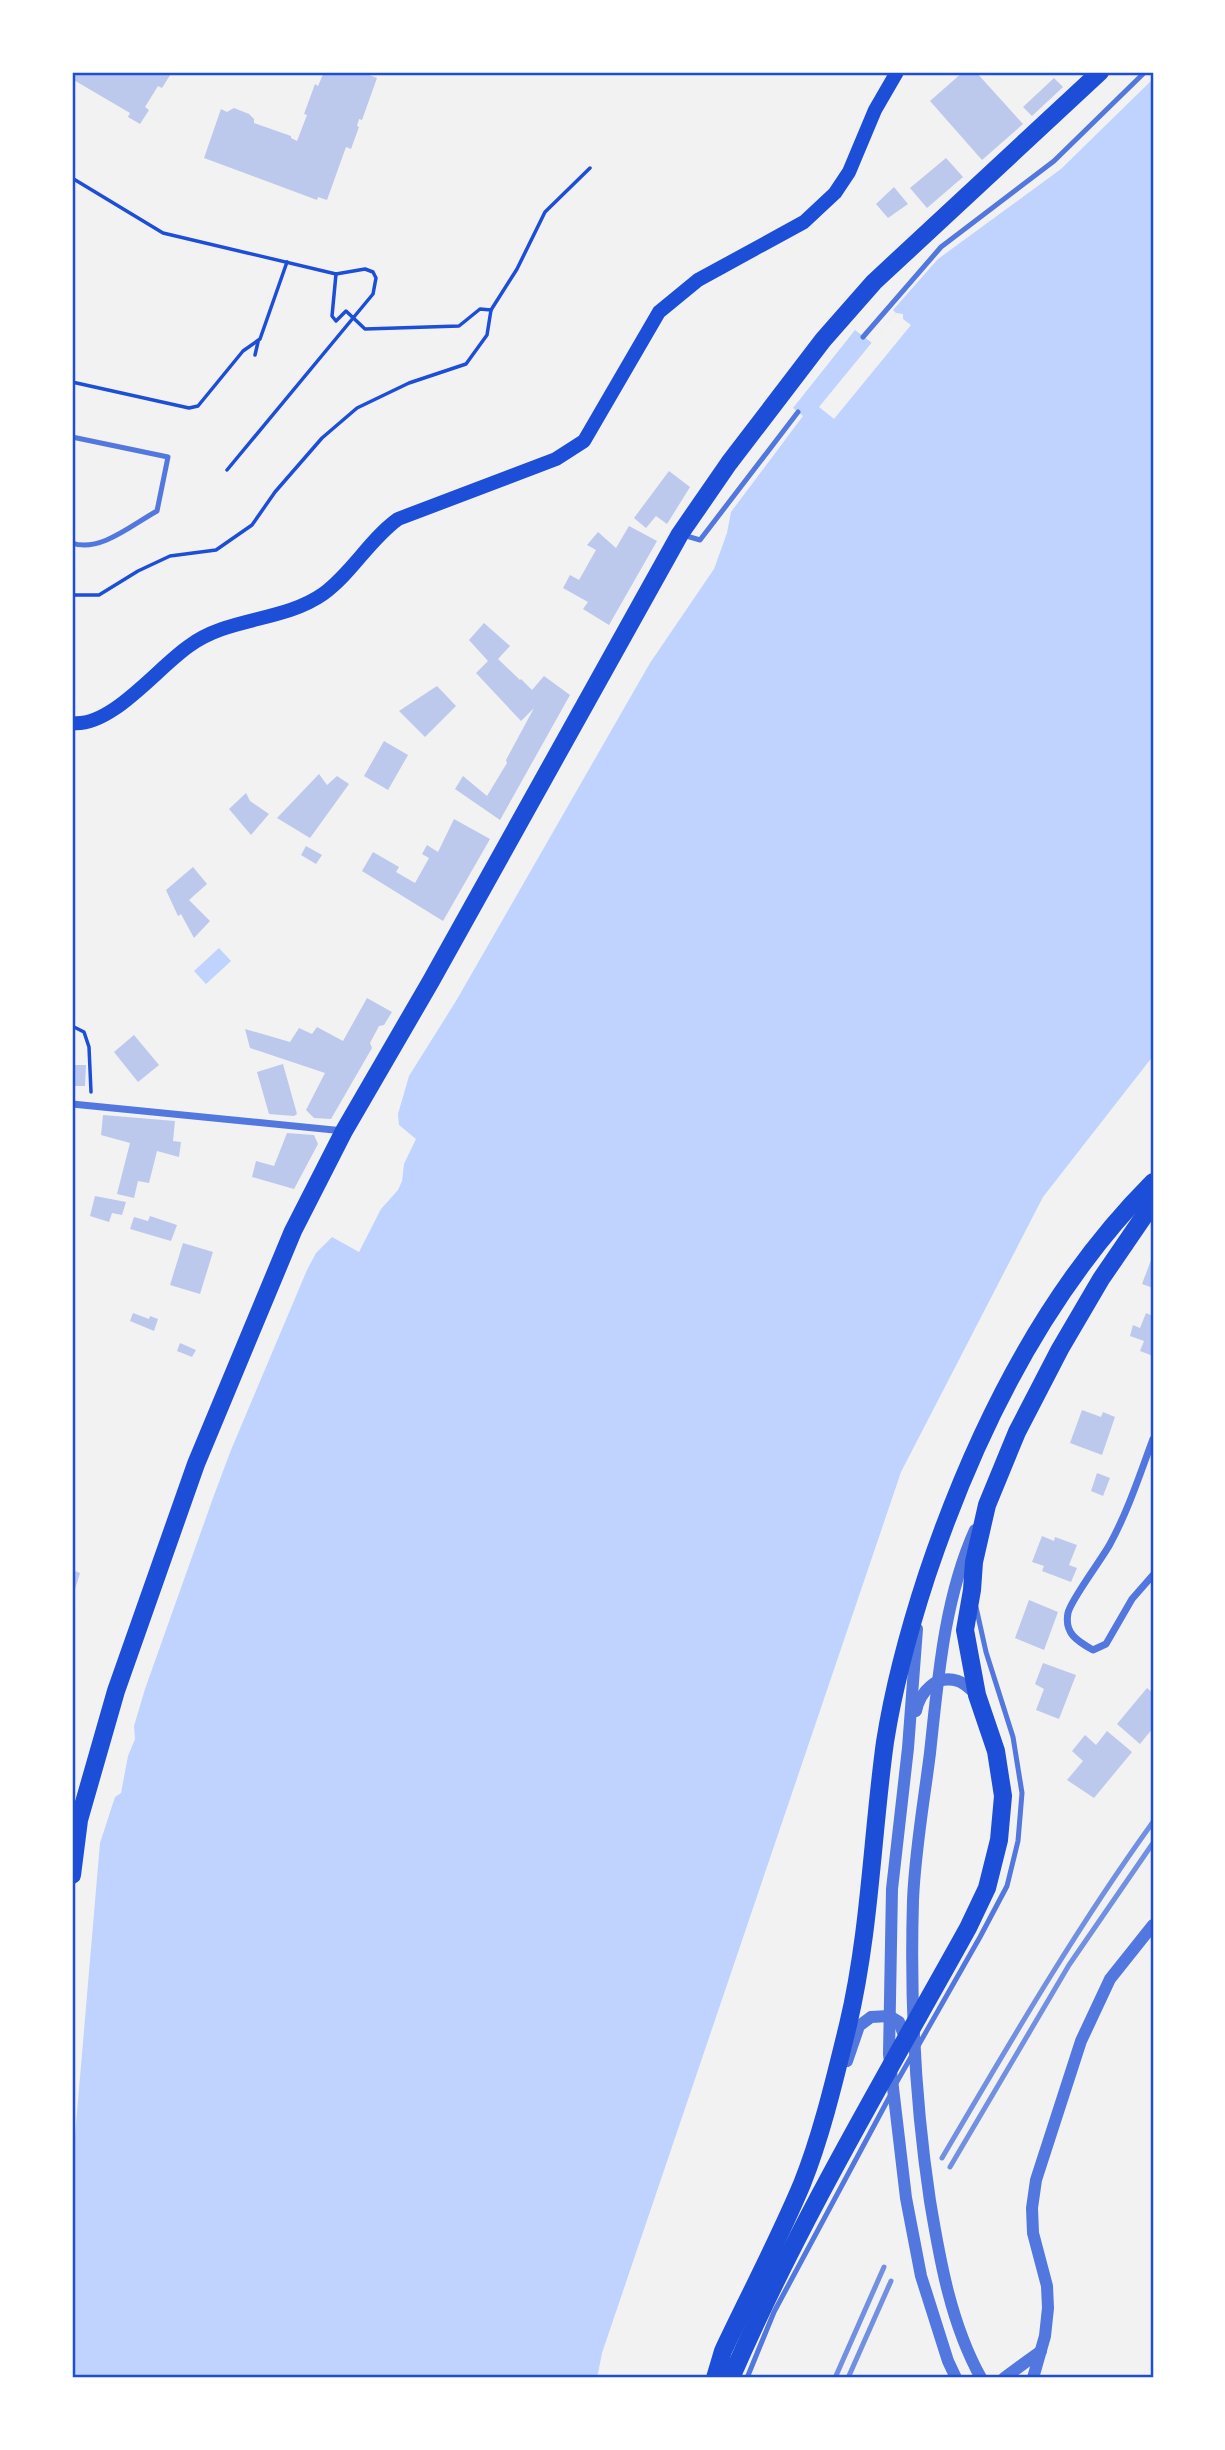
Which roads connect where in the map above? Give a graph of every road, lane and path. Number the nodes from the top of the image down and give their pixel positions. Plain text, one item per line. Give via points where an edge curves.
1 (897, 72) edge
2 (1100, 72) edge
3 (1145, 72) edge
4 (590, 168) dead end
5 (72, 178) edge
6 (929, 232) junction
7 (941, 247) junction
8 (287, 262) junction
9 (336, 274) junction
10 (491, 310) junction
11 (354, 317) junction
12 (863, 337) dead end
13 (258, 342) junction
14 (255, 355) dead end
15 (72, 382) edge
16 (798, 412) dead end
17 (72, 437) edge
18 (227, 470) dead end
19 (680, 534) junction
20 (72, 543) edge
21 (72, 594) edge
22 (72, 723) edge
23 (72, 1026) edge
24 (72, 1104) edge
25 (92, 1105) junction
26 (344, 1131) junction
27 (1153, 1182) edge
28 (1153, 1203) edge
29 (1153, 1439) edge
30 (987, 1505) junction
31 (1153, 1575) edge
32 (972, 1590) junction
33 (919, 1601) junction
34 (938, 1681) junction
35 (977, 1695) junction
36 (908, 1748) junction
37 (72, 1875) edge
38 (1153, 1925) edge
39 (888, 2016) junction
40 (915, 2070) junction
41 (815, 2147) junction
42 (1041, 2351) junction
43 (715, 2378) edge
44 (731, 2378) edge
45 (747, 2378) edge
46 (956, 2378) edge
47 (981, 2378) edge
48 (1004, 2378) edge
49 (1034, 2378) edge

1 - 22 main road via 835,193 804,222 698,280 659,312 584,441 556,459 398,519 320,596 204,637 110,713 94,722
2 - 6 main road
3 - 7 lane via 1051,163
4 - 10 path via 545,212
5 - 8 path via 163,233
6 - 7 lane
6 - 19 main road via 874,282 823,340
7 - 12 lane
8 - 9 path
8 - 13 path
9 - 11 path via 332,318 336,321 346,311
9 - 11 path via 365,269 376,278 373,294
10 - 11 path via 480,309 459,326 365,329
10 - 21 path via 487,335 466,364 409,383 357,408 322,438 252,525 216,550 170,556 99,595
11 - 18 path
13 - 14 path
13 - 15 path via 243,351 193,408
16 - 19 lane via 700,540
17 - 20 lane via 168,457 157,511 93,545
19 - 26 main road
23 - 25 path via 84,1031 89,1047
24 - 25 street
25 - 26 street
26 - 37 main road via 293,1231 196,1464 116,1691 79,1820
27 - 33 main road via 1076,1275 990,1417 947,1516
28 - 30 main road via 1060,1349 1017,1432
29 - 31 street via 1110,1546 1068,1611 1068,1629 1076,1641 1093,1650 1106,1644 1132,1599
30 - 32 main road
30 - 34 street via 955,1589
32 - 35 main road via 965,1630
32 - 45 lane via 1013,1737 1022,1793 1018,1841 1007,1886 813,2237 774,2312
33 - 36 street
33 - 41 main road via 899,1668 886,1741 863,1947
34 - 35 street via 960,1681
34 - 36 street via 919,1696
34 - 40 street via 913,1897
35 - 44 main road via 996,1751 1003,1796 999,1840 987,1888 796,2240
36 - 39 street via 892,1889
38 - 42 street via 1110,1979 1081,2041 1038,2171 1033,2233 1048,2308
39 - 40 street via 899,2022
39 - 41 street via 871,2017 859,2026
39 - 46 street via 906,2198 921,2276
40 - 47 street via 941,2266
41 - 43 main road
42 - 48 street
42 - 49 street

